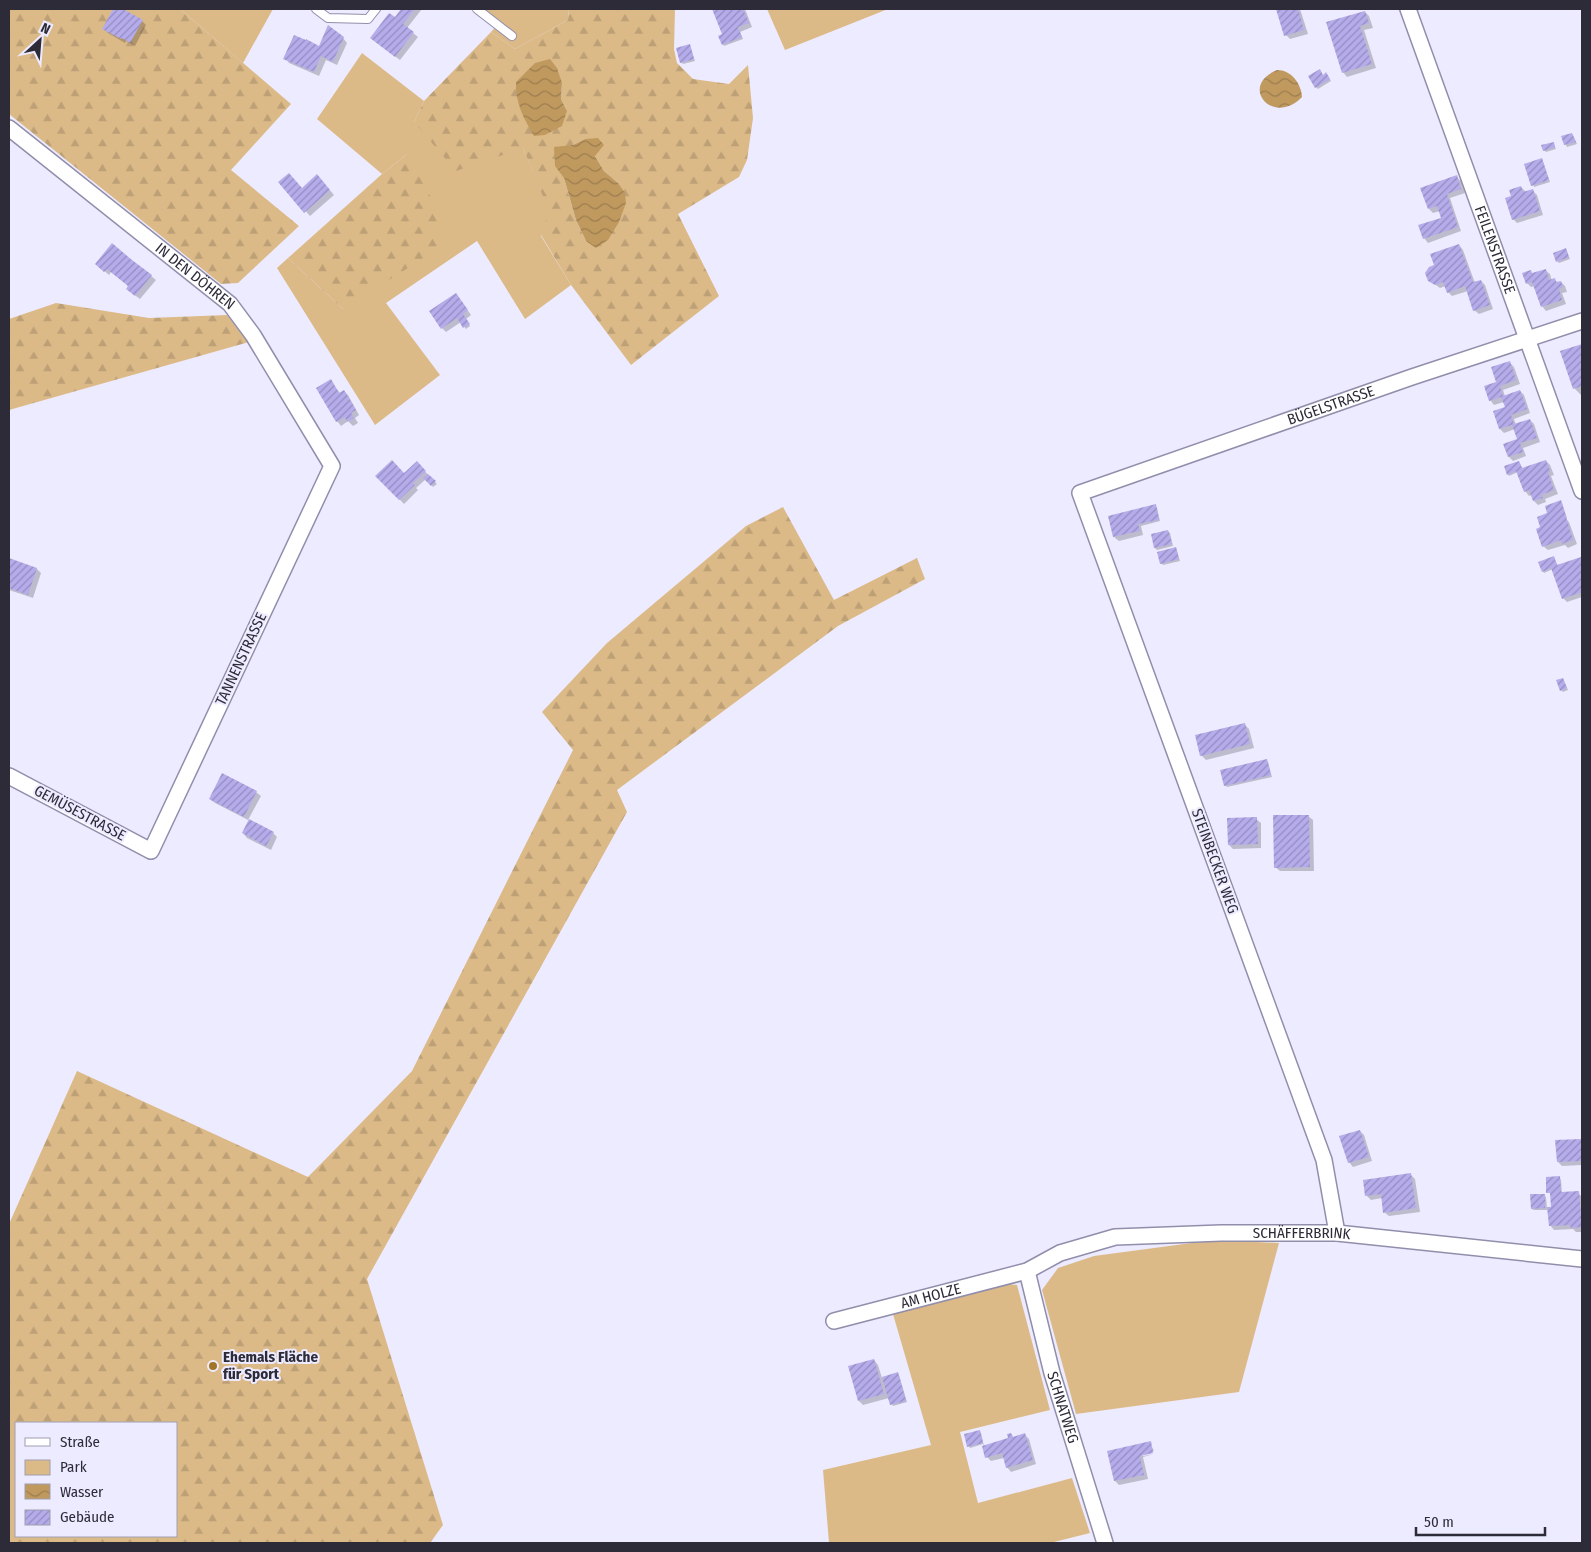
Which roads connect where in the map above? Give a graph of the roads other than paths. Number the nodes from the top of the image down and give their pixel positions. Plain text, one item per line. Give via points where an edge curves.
1 (316, 9) edge
2 (376, 9) edge
3 (477, 9) edge
4 (1408, 9) edge
5 (512, 36) dead end
6 (9, 128) edge
7 (1582, 321) edge
8 (1528, 339) junction
9 (332, 466) joint
10 (1582, 492) edge
11 (1080, 493) joint
12 (9, 776) edge
13 (151, 851) joint
14 (1338, 1233) junction
15 (1582, 1259) edge
16 (1027, 1271) junction
17 (834, 1321) dead end
18 (1105, 1543) edge

1 - 2 lane via 328,18 368,19
3 - 5 lane
4 - 8 street, FEILENSTRASSE
6 - 9 street, IN DEN DÖHREN via 230,304
7 - 8 street, BÜGELSTRASSE
8 - 10 street, FEILENSTRASSE
8 - 11 street, BÜGELSTRASSE
9 - 13 street, TANNENSTRASSE
11 - 14 street, STEINBECKER WEG via 1324,1160
12 - 13 street, GEMÜSESTRASSE
14 - 15 street, SCHÄFFERBRINK
14 - 16 street, SCHÄFFERBRINK via 1115,1237 1060,1253
16 - 17 street, AM HOLZE
16 - 18 street, SCHNATWEG via 1052,1373

